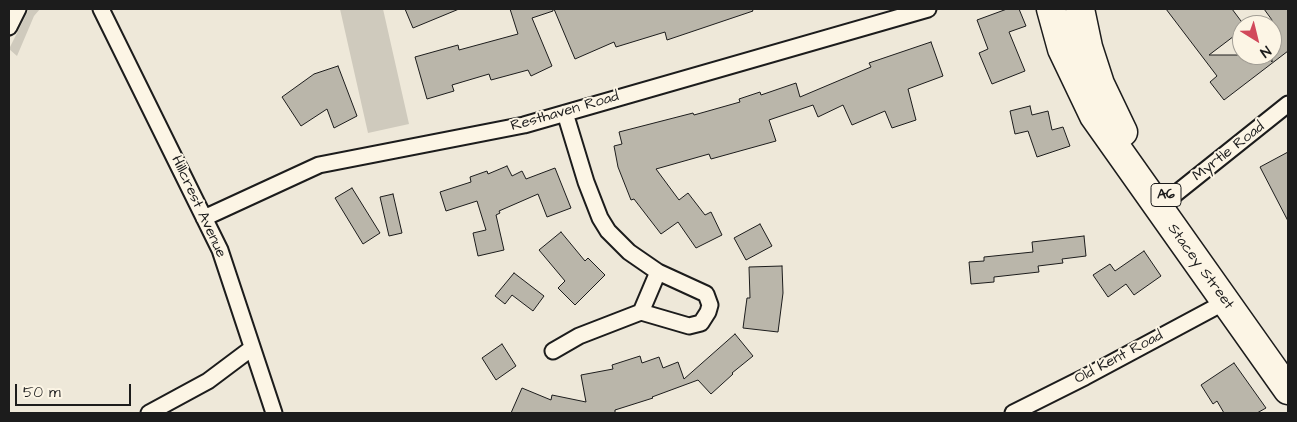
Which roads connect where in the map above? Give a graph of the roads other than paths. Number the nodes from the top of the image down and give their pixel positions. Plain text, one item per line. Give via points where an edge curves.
1 (18, 9) edge
2 (101, 9) edge
3 (928, 9) edge
4 (1051, 9) edge
5 (1080, 9) edge
6 (9, 27) edge
7 (1288, 104) edge
8 (566, 113) junction
9 (1169, 199) junction
10 (204, 218) junction
11 (658, 272) junction
12 (1225, 302) junction
13 (641, 312) junction
14 (252, 348) junction
15 (553, 351) dead end
16 (1288, 364) edge
17 (1288, 390) edge
18 (149, 413) edge
19 (274, 413) edge
20 (1013, 413) edge

1 - 6 street
2 - 10 street, Hillcrest Avenue
3 - 8 street, Resthaven Road
4 - 12 highway, Stacey Street / A6 via 1062,49 1094,116
5 - 9 highway, Stacey Street / A6 via 1088,47 1110,107 1124,134
7 - 9 street, Myrtle Road
8 - 10 street, Resthaven Road via 508,128 319,165
8 - 11 street via 600,218 629,252
9 - 16 highway, Stacey Street / A6
10 - 14 street, Hillcrest Avenue via 220,250
11 - 13 street
11 - 13 street via 706,294 710,305 708,312 695,326
12 - 17 highway, Stacey Street / A6
12 - 20 street, Old Kent Road
13 - 15 street via 579,336
14 - 18 street via 214,377
14 - 19 street, Hillcrest Avenue

